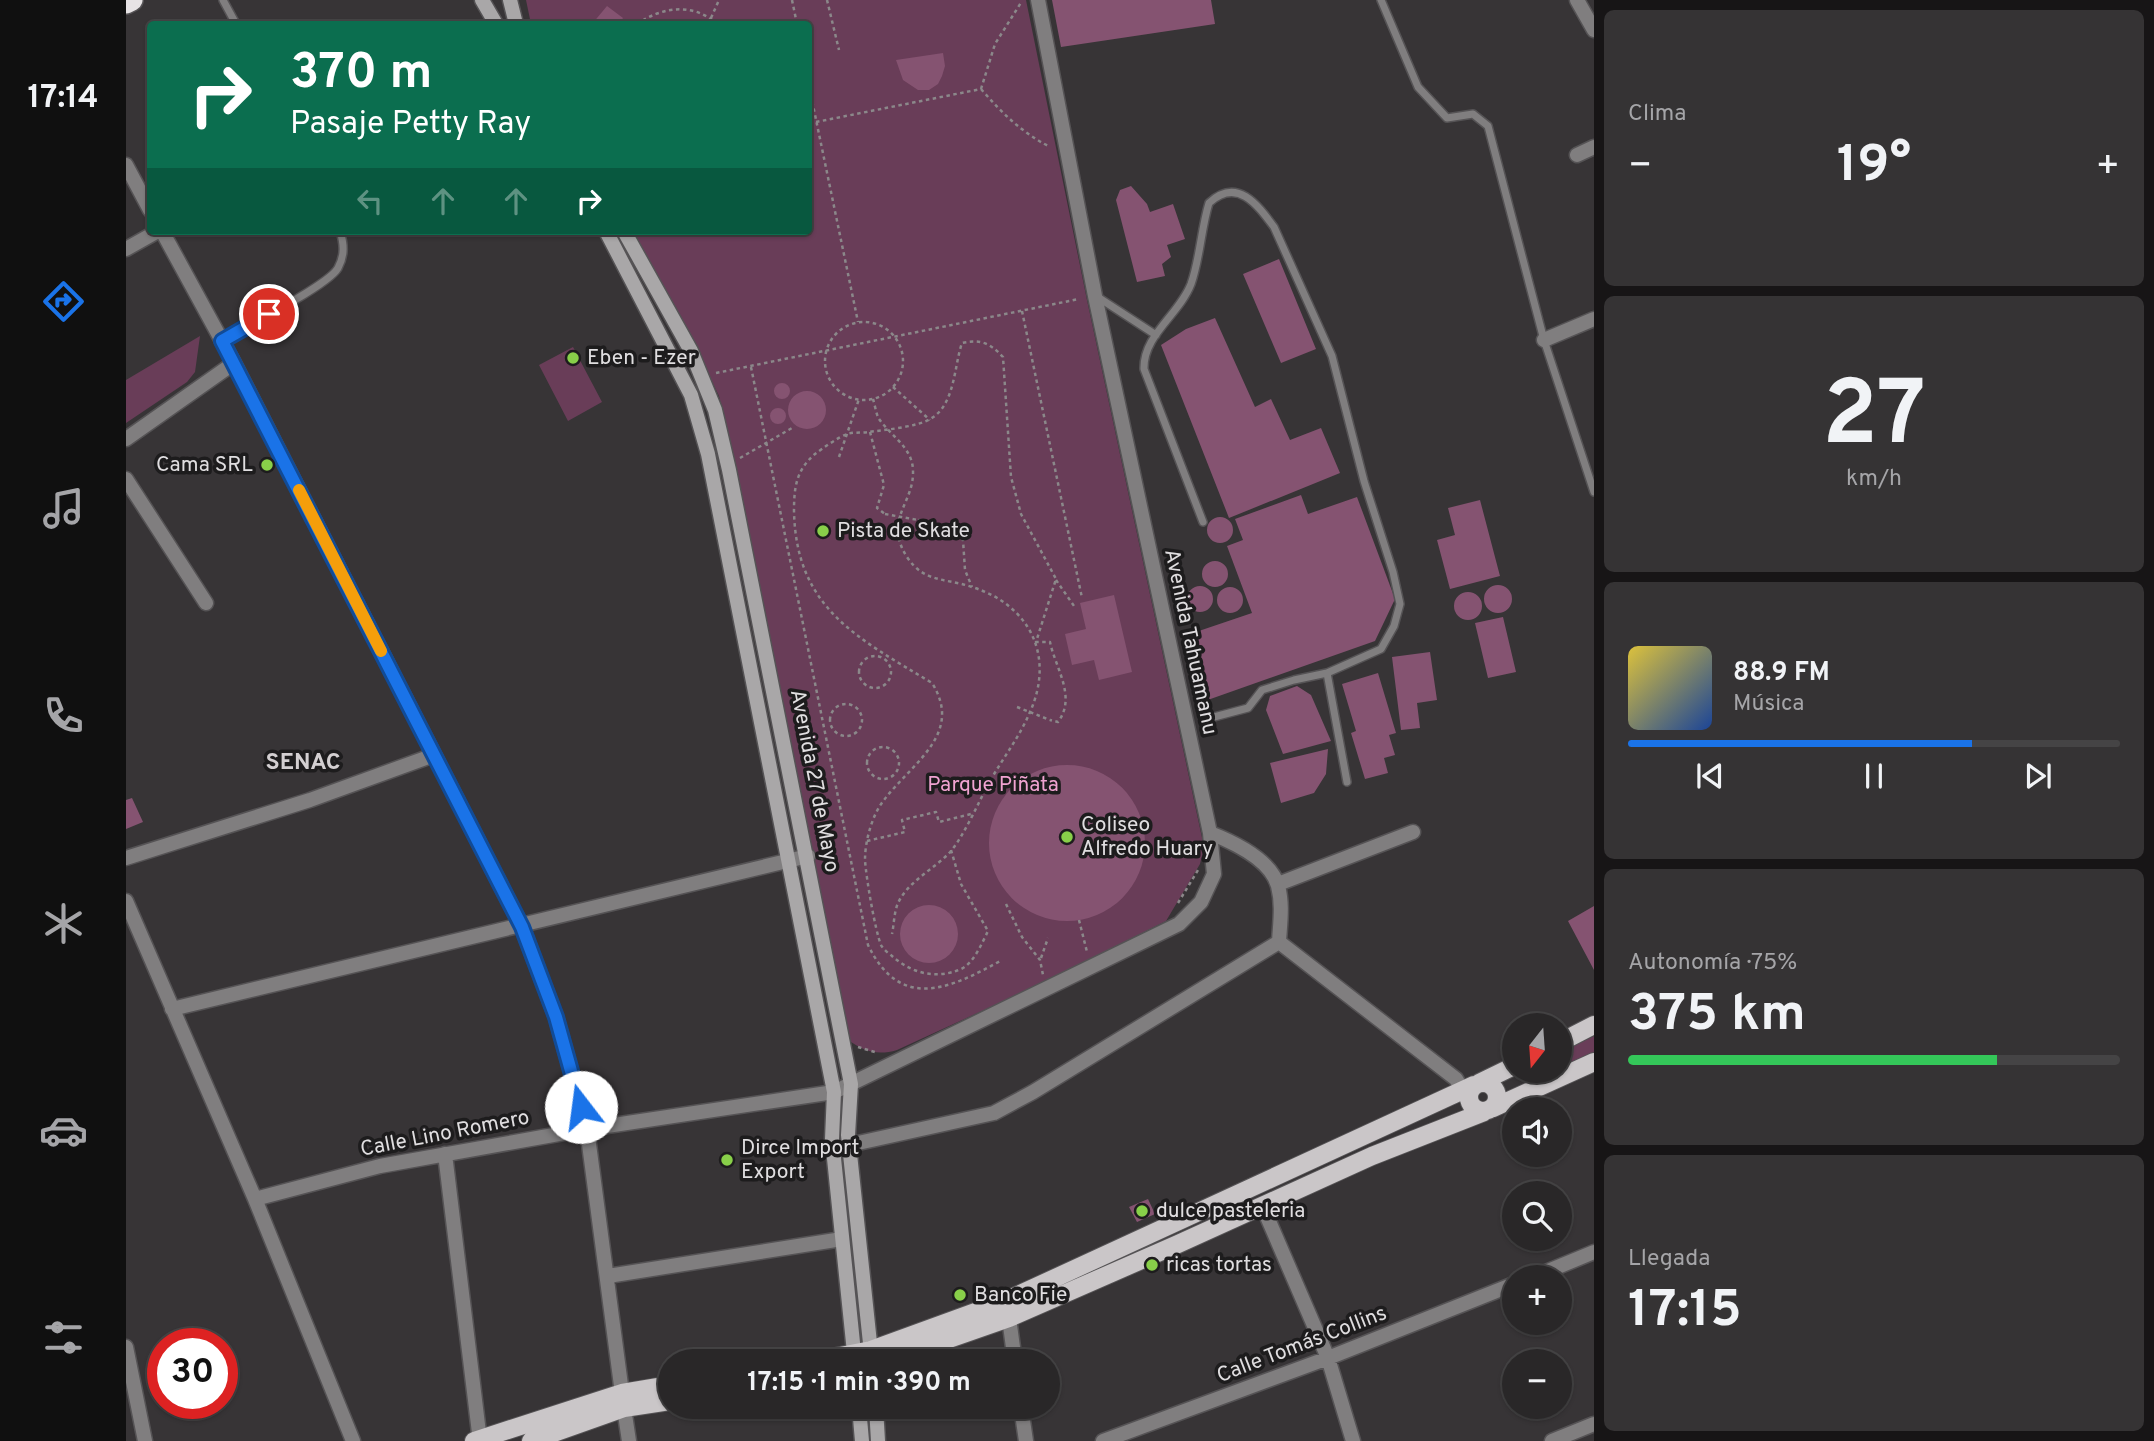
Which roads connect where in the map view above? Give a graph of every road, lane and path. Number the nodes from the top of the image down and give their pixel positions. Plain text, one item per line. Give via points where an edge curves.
1 (132, 0) edge
2 (223, 0) edge
3 (482, 0) edge
4 (510, 0) edge
5 (719, 0) edge
6 (792, 0) edge
7 (827, 0) edge
8 (1023, 0) edge
9 (1038, 0) edge
10 (1381, 0) edge
11 (1577, 0) edge
12 (126, 3) edge
13 (711, 18) junction
14 (234, 21) edge
15 (494, 21) edge
16 (515, 21) edge
17 (642, 21) edge
18 (714, 21) edge
19 (796, 21) edge
20 (1594, 30) edge
21 (839, 50) dead end
22 (981, 89) junction
23 (812, 100) edge
24 (814, 110) joint
25 (816, 122) junction
26 (1594, 146) edge
27 (1577, 155) dead end
28 (1068, 156) junction
29 (126, 165) edge
30 (147, 204) edge
31 (152, 235) edge
32 (162, 235) edge
33 (341, 235) edge
34 (608, 235) edge
35 (627, 235) edge
36 (126, 249) edge
37 (1095, 296) junction
38 (1022, 311) junction
39 (1594, 319) edge
40 (858, 322) junction
41 (1156, 335) junction
42 (895, 337) junction
43 (1544, 340) junction
44 (222, 341) junction
45 (826, 351) junction
46 (234, 363) junction
47 (751, 367) junction
48 (702, 377) junction
49 (893, 387) junction
50 (859, 399) junction
51 (873, 399) junction
52 (930, 420) junction
53 (793, 428) dead end
54 (888, 428) junction
55 (870, 432) junction
56 (847, 434) junction
57 (126, 439) edge
58 (766, 443) junction
59 (839, 457) dead end
60 (734, 461) dead end
61 (126, 479) edge
62 (1594, 492) edge
63 (1203, 522) dead end
64 (1056, 579) junction
65 (972, 587) junction
66 (1082, 598) dead end
67 (206, 603) dead end
68 (1074, 606) dead end
69 (1036, 642) junction
70 (889, 656) junction
71 (885, 660) junction
72 (1327, 673) junction
73 (1017, 707) dead end
74 (1214, 717) dead end
75 (831, 725) junction
76 (824, 727) junction
77 (434, 755) junction
78 (897, 771) junction
79 (904, 777) junction
80 (1348, 782) dead end
81 (971, 814) junction
82 (1413, 832) dead end
83 (1210, 833) junction
84 (867, 841) junction
85 (951, 850) junction
86 (808, 856) junction
87 (126, 858) edge
88 (789, 860) junction
89 (1200, 864) dead end
90 (1278, 884) junction
91 (126, 901) edge
92 (1006, 904) dead end
93 (1176, 906) dead end
94 (1080, 920) dead end
95 (522, 927) junction
96 (892, 934) dead end
97 (1048, 938) dead end
98 (1279, 942) junction
99 (1089, 958) dead end
100 (1002, 960) dead end
101 (1040, 960) junction
102 (1044, 979) dead end
103 (172, 1009) junction
104 (1594, 1025) edge
105 (1572, 1036) edge
106 (855, 1044) dead end
107 (880, 1053) dead end
108 (1594, 1062) edge
109 (1502, 1072) edge
110 (851, 1084) junction
111 (1472, 1086) junction
112 (834, 1092) junction
113 (1489, 1110) junction
114 (587, 1129) junction
115 (849, 1145) junction
116 (445, 1154) junction
117 (255, 1199) junction
118 (1262, 1205) junction
119 (842, 1239) junction
120 (1594, 1252) edge
121 (1562, 1265) edge
122 (608, 1276) junction
123 (1502, 1289) edge
124 (1009, 1318) junction
125 (126, 1347) edge
126 (865, 1349) edge
127 (866, 1349) edge
128 (889, 1349) edge
129 (899, 1349) edge
130 (1013, 1349) edge
131 (1328, 1359) junction
132 (658, 1389) edge
133 (623, 1401) junction
134 (658, 1401) edge
135 (860, 1419) edge
136 (877, 1419) edge
137 (1023, 1419) edge
138 (1594, 1424) edge
139 (1579, 1436) edge
140 (478, 1440) edge
141 (145, 1441) edge
142 (353, 1441) edge
143 (531, 1441) edge
144 (629, 1441) edge
145 (862, 1441) edge
146 (878, 1441) edge
147 (1026, 1441) edge
148 (1103, 1441) edge
149 (1353, 1441) edge
150 (1552, 1441) edge

1 - 12 highway
2 - 14 lane
3 - 15 main road
4 - 16 main road
5 - 13 path
6 - 19 path
7 - 21 path
8 - 22 path via 995,44
9 - 28 street, Avenida Tahuamanu
10 - 43 lane via 1418,87 1447,118 1473,114 1488,126
11 - 20 street
13 - 17 path via 692,10 671,9
13 - 18 path
22 - 25 path
22 - 28 path via 1028,135
23 - 24 path
24 - 25 path
25 - 40 path
26 - 27 street
28 - 37 street, Avenida Tahuamanu
29 - 30 street
31 - 36 street
32 - 44 street
33 - 44 lane via 344,252 337,270
34 - 88 main road, Avenida 27 de Mayo via 691,395 708,454
35 - 48 main road, Avenida 27 de Mayo
37 - 38 path
37 - 41 lane
37 - 83 street, Avenida Tahuamanu
38 - 42 path
38 - 66 path
39 - 43 street
40 - 42 path via 874,322
40 - 45 path via 835,333
41 - 63 lane via 1143,355 1144,369
41 - 72 lane via 1191,284 1209,203 1226,192 1245,196 1274,227 1332,356 1400,604 1381,649
42 - 45 path
42 - 49 path via 903,366
43 - 62 lane
44 - 46 street
45 - 47 path
45 - 50 path via 824,362 831,382
46 - 57 street
46 - 77 street
47 - 48 path
47 - 58 path
48 - 86 main road, Avenida 27 de Mayo via 729,470
49 - 51 path
49 - 52 path
50 - 51 path
50 - 56 path
51 - 54 path via 878,417
52 - 54 path
52 - 64 path via 946,403 962,343 991,344 1003,357 1006,370 1011,477 1021,514
53 - 58 path
54 - 55 path
54 - 65 path via 912,462 898,528 900,545 920,573
55 - 56 path
55 - 65 path, bridge via 884,485 877,508 885,514 954,529 962,540
56 - 59 path
56 - 70 path via 803,466 794,492 794,519 807,578 836,619
58 - 60 path
58 - 76 path
61 - 67 street
64 - 68 path
64 - 69 path
65 - 69 path via 1015,609
69 - 73 path, bridge via 1050,642 1064,682 1062,716 1058,722
69 - 81 path via 1040,663 1030,712
70 - 71 path
70 - 79 path via 932,683 943,712 931,747
71 - 71 path via 889,680 871,688 859,673 865,660 875,656
72 - 74 lane via 1262,690 1248,708
72 - 80 lane
75 - 75 path via 832,711 841,705 851,705 861,717 860,727 852,734 837,733
75 - 76 path
76 - 100 path via 868,945 876,962 894,980 938,989
77 - 87 street
77 - 95 street
78 - 78 path via 889,778 875,776 867,764 870,754 878,748 894,751 899,760
78 - 79 path
79 - 84 path via 876,812
81 - 84 path via 939,822 936,812 902,820 905,832
81 - 85 path
82 - 90 street
83 - 90 street via 1234,842 1256,858
83 - 110 street, Avenida Tahuamanu via 1214,874 1202,902 1179,923
84 - 85 path via 865,860 881,947 905,968 931,976 962,969 988,931 961,884
85 - 96 path via 898,904
86 - 88 street
86 - 110 main road, Avenida 27 de Mayo
88 - 95 street
88 - 112 main road, Avenida 27 de Mayo
89 - 93 path
90 - 98 street via 1282,909
91 - 103 street
92 - 101 path
94 - 99 path
95 - 103 street
95 - 114 street via 556,1017
97 - 101 path
98 - 111 street via 1456,1079
98 - 115 street via 993,1113
101 - 102 path
103 - 117 street
104 - 105 main road
106 - 107 path
108 - 113 main road
109 - 111 main road
110 - 112 street, Calle Lino Romero
110 - 115 main road, Avenida 27 de Mayo
111 - 113 main road via 1469,1102 1475,1110
111 - 128 main road via 1003,1302
112 - 114 street, Calle Lino Romero
112 - 119 main road, Avenida 27 de Mayo via 832,1139
113 - 118 main road
114 - 116 street, Calle Lino Romero
114 - 122 street
115 - 127 main road, Avenida 27 de Mayo
116 - 117 street, Calle Lino Romero
116 - 140 street
117 - 142 street
118 - 124 main road
118 - 131 street
119 - 122 street
119 - 126 main road, Avenida 27 de Mayo
120 - 121 street
122 - 133 street
123 - 131 street, Calle Tomás Collins
124 - 129 main road
124 - 130 street
125 - 141 street
131 - 148 street, Calle Tomás Collins
131 - 149 street
132 - 133 main road
133 - 134 main road
133 - 140 main road
133 - 143 main road
133 - 144 street
135 - 145 main road
136 - 146 main road
137 - 147 street
138 - 139 street
139 - 150 street

